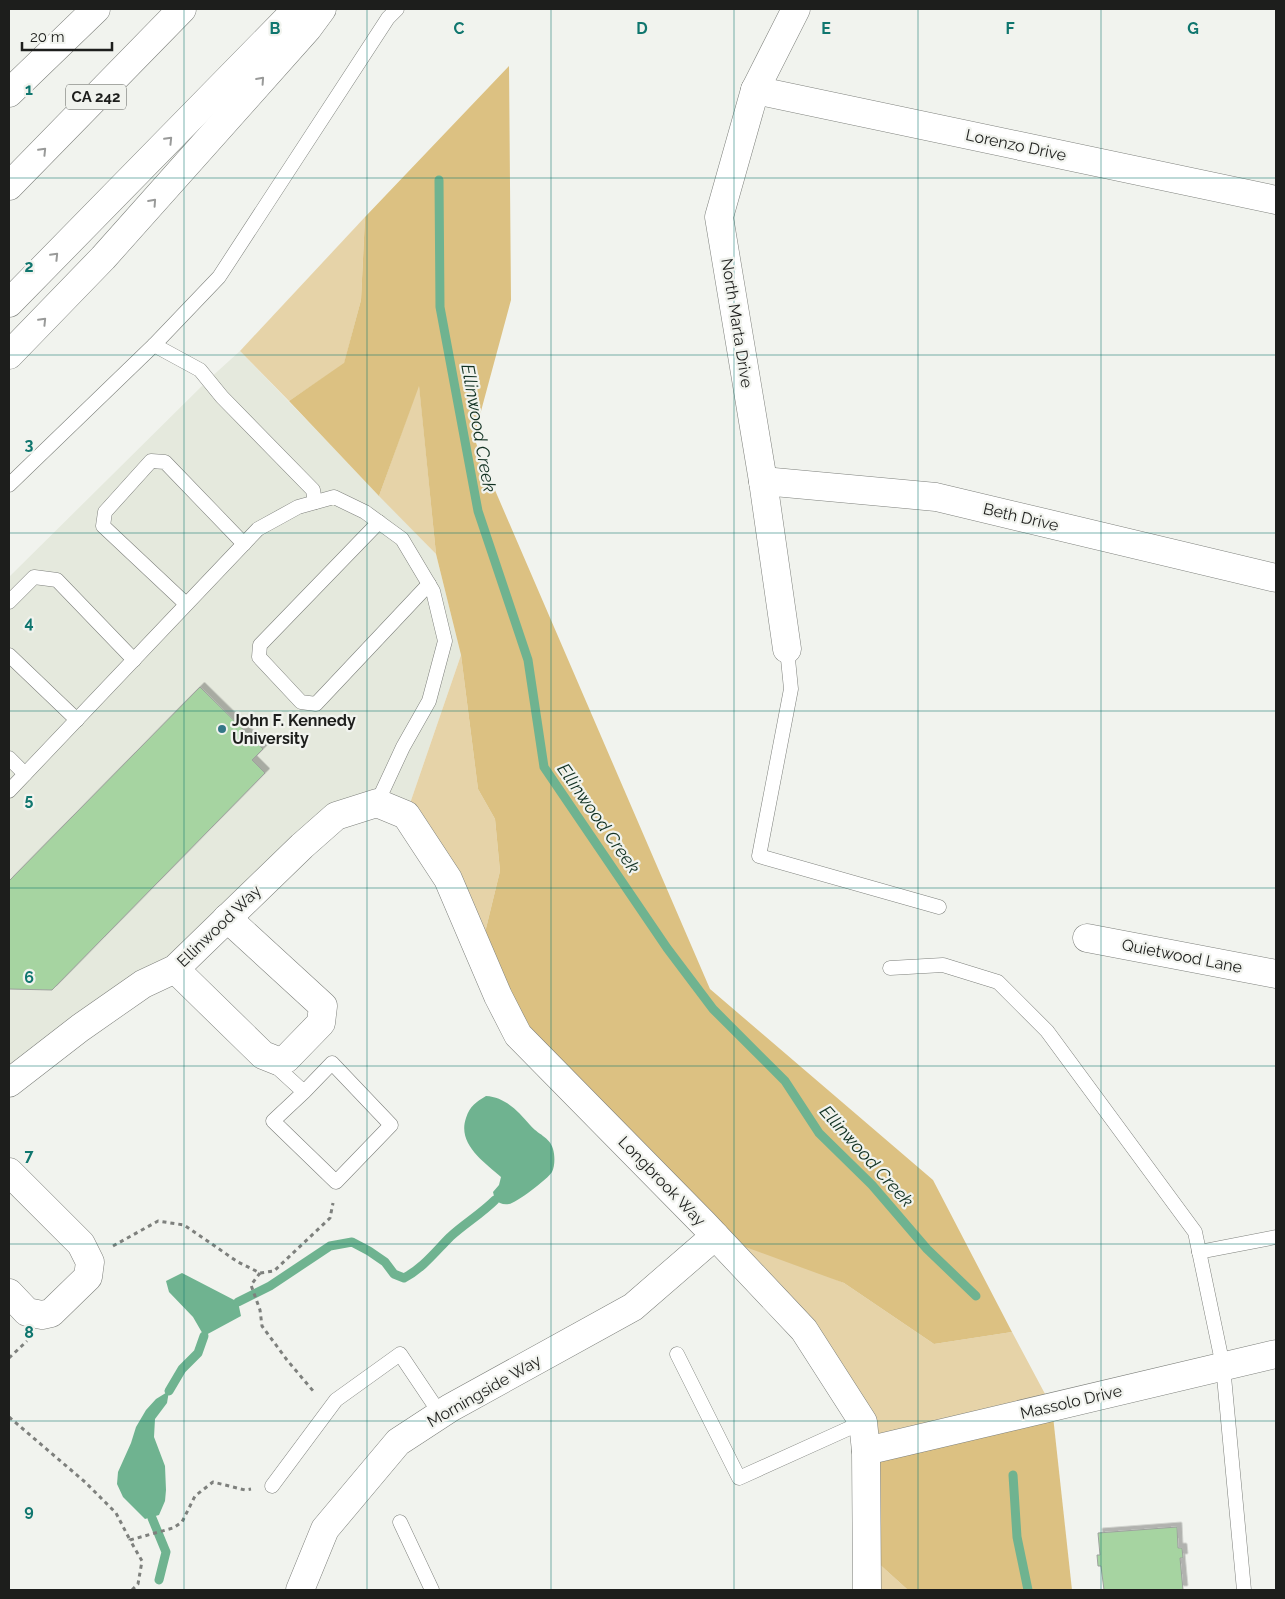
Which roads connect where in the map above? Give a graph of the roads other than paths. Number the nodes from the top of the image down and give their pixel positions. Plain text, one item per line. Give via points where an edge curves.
1 (96, 9) edge
2 (182, 9) edge
3 (297, 9) edge
4 (322, 9) edge
5 (397, 9) edge
6 (796, 9) edge
7 (755, 90) junction
8 (9, 93) edge
9 (9, 186) edge
10 (1276, 200) edge
11 (9, 303) edge
12 (154, 344) junction
13 (9, 356) edge
14 (763, 481) junction
15 (9, 485) edge
16 (315, 502) junction
17 (379, 522) junction
18 (244, 544) junction
19 (1276, 578) edge
20 (429, 584) junction
21 (9, 602) edge
22 (186, 604) junction
23 (787, 649) joint
24 (9, 655) edge
25 (134, 660) junction
26 (76, 720) junction
27 (9, 758) edge
28 (25, 774) junction
29 (9, 792) edge
30 (377, 803) junction
31 (939, 907) dead end
32 (227, 918) junction
33 (1087, 938) dead end
34 (175, 968) junction
35 (890, 968) dead end
36 (1276, 974) edge
37 (264, 1055) junction
38 (9, 1083) edge
39 (304, 1092) junction
40 (9, 1172) edge
41 (715, 1236) junction
42 (1276, 1237) edge
43 (1199, 1252) junction
44 (9, 1293) edge
45 (677, 1354) dead end
46 (1276, 1354) edge
47 (1223, 1366) junction
48 (441, 1414) junction
49 (863, 1422) junction
50 (866, 1451) junction
51 (272, 1486) road end
52 (400, 1522) dead end
53 (300, 1590) edge
54 (432, 1590) edge
55 (867, 1590) edge
56 (1244, 1590) edge

1 - 8 main road
9 -> 2 main road, CA 242
11 -> 3 main road
13 -> 4 main road via 103,258
5 - 12 lane via 219,276
6 - 7 main road, North Marta Drive
7 - 10 main road, Lorenzo Drive
7 - 14 main road, North Marta Drive via 719,218
12 - 15 lane
12 - 16 lane via 200,370 313,490
14 - 19 main road, Beth Drive via 936,497
14 - 23 main road, North Marta Drive
16 - 17 lane via 334,497
16 - 18 lane via 298,507 258,529
17 - 20 lane via 402,539
17 - 20 lane via 260,645 258,657 301,702 316,704
18 - 22 lane
18 - 22 lane via 165,462 151,461 105,512 103,526
20 - 30 lane via 446,641 429,701
21 - 25 lane via 34,577 57,580
22 - 25 lane
23 - 31 lane via 790,689 759,856
24 - 26 lane
25 - 26 lane
26 - 28 lane
27 - 28 lane
28 - 29 lane
30 - 32 main road, Ellinwood Way via 336,816
30 - 41 main road, Longbrook Way via 406,815 448,879 518,1035
32 - 34 main road, Ellinwood Way
32 - 37 main road via 323,1006 321,1022 286,1059 278,1061
33 - 36 main road, Quietwood Lane
34 - 37 main road
34 - 38 main road, Ellinwood Way via 143,984
35 - 43 lane via 943,966 998,982 1047,1031 1195,1232
37 - 39 lane
39 - 39 lane via 274,1122 336,1182 391,1125 332,1063
40 - 44 main road via 81,1244 90,1262 88,1277 51,1313 27,1312
41 - 48 main road, Morningside Way via 633,1307
41 - 49 main road, Longbrook Way via 804,1330
42 - 43 lane
43 - 47 lane
45 - 49 lane via 739,1478
46 - 47 main road, Massolo Drive
47 - 50 main road, Massolo Drive
47 - 56 lane
48 - 51 lane via 400,1354 336,1400
48 - 53 main road, Morningside Way via 398,1442 325,1529
49 - 50 main road, Longbrook Way
50 - 55 main road, Longbrook Way
52 - 54 lane

